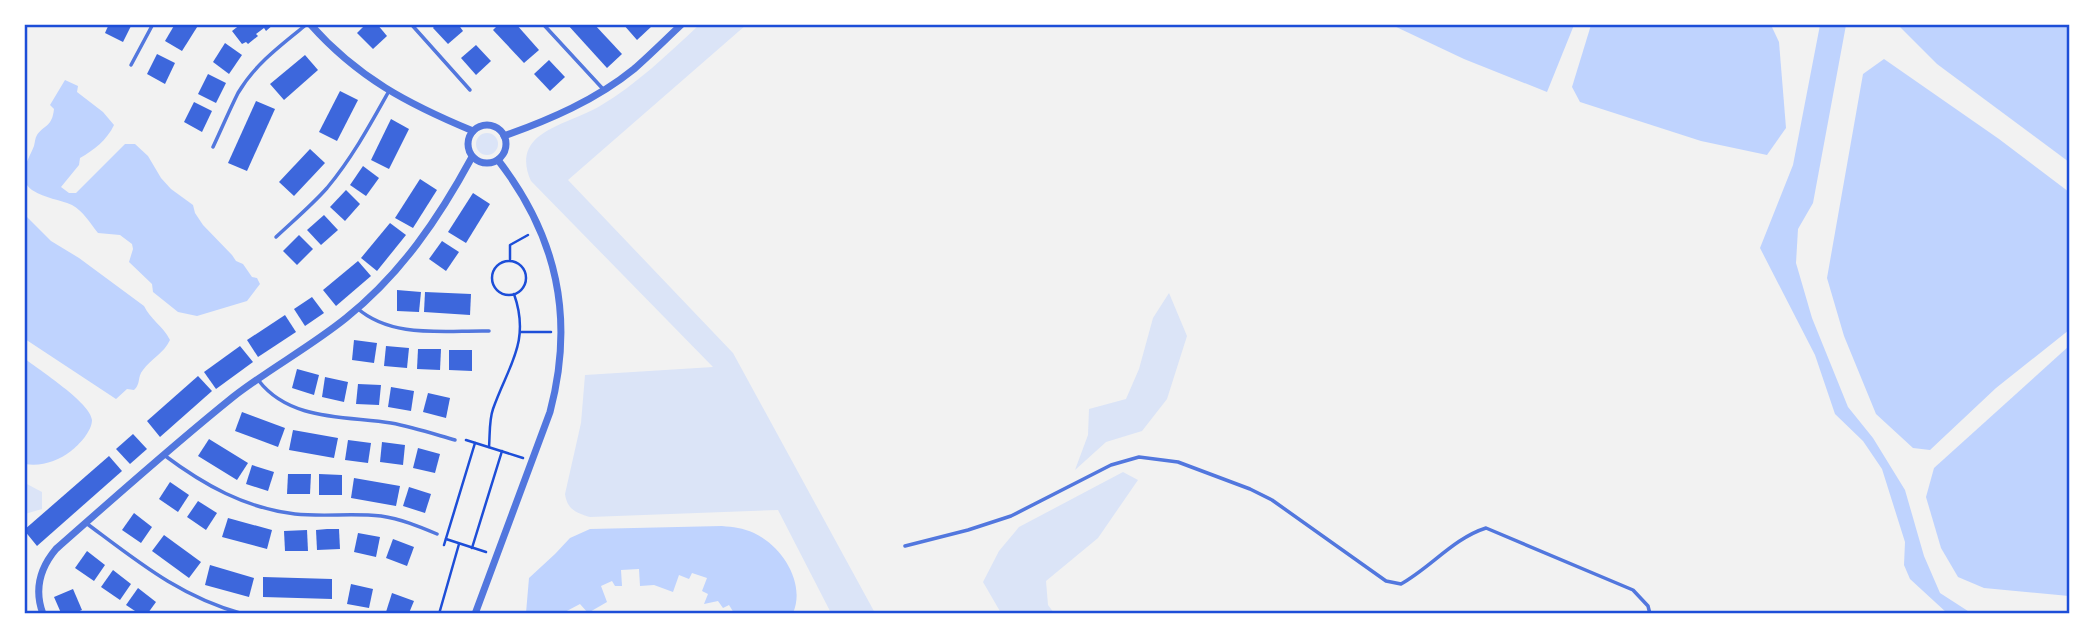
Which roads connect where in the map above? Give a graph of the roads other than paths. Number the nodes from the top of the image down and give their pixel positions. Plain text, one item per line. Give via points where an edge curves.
1 (153, 24) edge
2 (309, 24) edge
3 (411, 24) edge
4 (543, 24) edge
5 (679, 25) edge
6 (131, 65) dead end
7 (603, 89) junction
8 (470, 90) dead end
9 (388, 91) junction
10 (473, 131) junction
11 (504, 136) junction
12 (213, 148) dead end
13 (472, 157) junction
14 (498, 160) junction
15 (276, 237) dead end
16 (357, 308) junction
17 (489, 331) dead end
18 (258, 379) junction
19 (455, 440) dead end
20 (164, 455) junction
21 (86, 523) junction
22 (437, 534) dead end
23 (905, 546) dead end
24 (43, 614) edge
25 (243, 614) edge
26 (475, 614) edge
27 (1650, 614) edge

1 - 6 lane
2 - 9 street via 353,67
2 - 12 lane via 267,57 248,80
3 - 8 lane
4 - 7 lane
5 - 7 street via 634,69
7 - 11 street
9 - 10 street
9 - 15 lane via 340,173
10 - 11 street via 493,126
10 - 13 street via 468,144
11 - 14 street via 505,149
13 - 14 street via 484,163
13 - 16 street via 429,230
14 - 26 street via 527,202 549,251 562,343 550,412
16 - 17 lane via 370,319 396,329
16 - 18 street
18 - 19 lane via 276,398 302,409 405,426
18 - 20 street
20 - 21 street
20 - 22 lane via 212,488 256,506 312,515 381,517
21 - 24 street via 56,549 43,568 38,589
21 - 25 lane via 173,586 206,603
23 - 27 lane via 1012,516 1111,465 1139,457 1178,462 1251,489 1386,581 1401,584 1471,533 1486,528 1633,590

